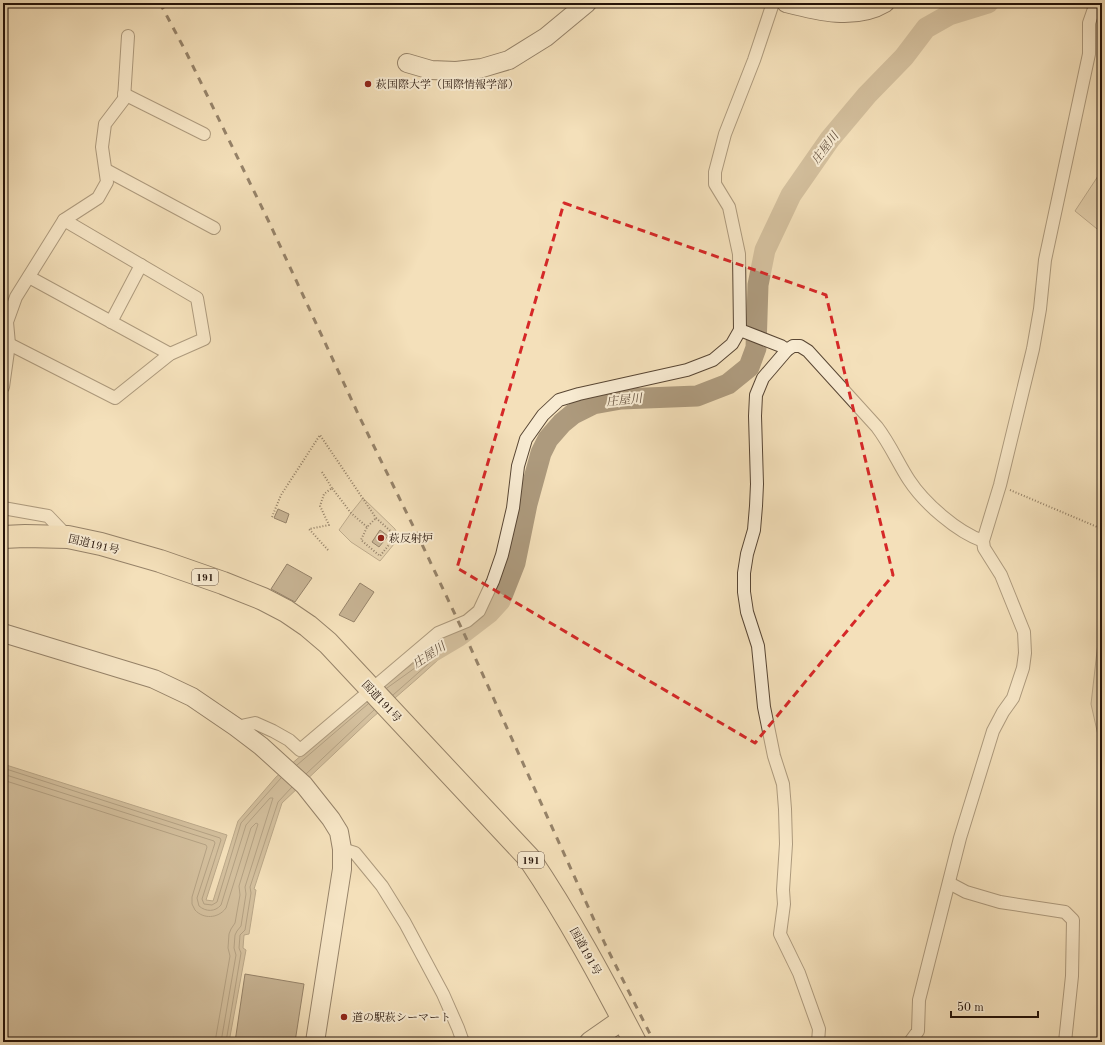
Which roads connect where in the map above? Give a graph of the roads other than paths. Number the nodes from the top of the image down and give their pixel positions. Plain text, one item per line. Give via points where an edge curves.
1 (587, 3) edge
2 (773, 3) edge
3 (786, 3) edge
4 (885, 3) edge
5 (1095, 3) edge
6 (1102, 5) edge
7 (128, 36) dead end
8 (406, 63) dead end
9 (124, 94) junction
10 (204, 134) dead end
11 (106, 170) junction
12 (64, 220) junction
13 (214, 228) dead end
14 (141, 265) junction
15 (29, 277) junction
16 (111, 322) junction
17 (740, 330) junction
18 (9, 344) junction
19 (787, 350) junction
20 (170, 354) junction
21 (3, 387) edge
22 (3, 508) edge
23 (3, 537) edge
24 (68, 537) junction
25 (983, 541) junction
26 (3, 633) edge
27 (378, 697) junction
28 (236, 727) junction
29 (342, 849) junction
30 (949, 883) junction
31 (623, 1019) junction
32 (315, 1042) edge
33 (463, 1042) edge
34 (590, 1042) edge
35 (635, 1042) edge
36 (818, 1042) edge
37 (910, 1042) edge
38 (1065, 1042) edge

1 - 8 street via 546,37 509,60 482,68 456,71 431,70
2 - 17 street via 725,134 715,172 715,184 729,207 739,254
3 - 4 street via 816,11 851,13
5 - 6 street
5 - 25 street via 1089,23 1089,54 1045,260 1033,349 1000,486
7 - 9 street
9 - 10 street
9 - 11 street via 124,99 105,124 102,147
11 - 12 street via 107,182 98,198
11 - 13 street
12 - 14 street
12 - 15 street
14 - 16 street
14 - 20 street via 198,298 204,339
15 - 16 street
15 - 18 street via 16,297 7,322
16 - 20 street
17 - 19 street
17 - 27 street via 732,344 713,360 687,370 559,400 542,415 526,439 518,466 513,508 502,555 479,611 467,621 438,634
18 - 20 street via 115,398
18 - 21 street
19 - 25 street via 793,346 800,346 808,351 884,436 920,494 962,530
19 - 36 street via 763,378 756,395 756,506 754,530 744,573 744,592 747,612 758,646 764,707 774,756 783,784 786,844 780,934 799,973 819,1029
22 - 24 street via 48,516
23 - 24 highway, 国道191号 / 191
24 - 27 highway, 国道191号 / 191 via 160,562 263,599 286,611 323,638
25 - 30 street via 984,548 1001,575 1024,632 1025,653 1013,698 993,731
26 - 28 street via 154,679 192,697
27 - 28 street via 300,750 274,731 255,723
27 - 31 highway, 国道191号 / 191 via 529,858 556,897
28 - 29 street via 304,785 339,832
29 - 32 street via 342,868
29 - 33 street via 355,853 382,886 443,994
30 - 37 street via 919,1000 918,1031
30 - 38 street via 966,892 1000,902 1065,912 1073,920 1072,976
31 - 34 main road
31 - 35 highway, 国道191号 / 191

